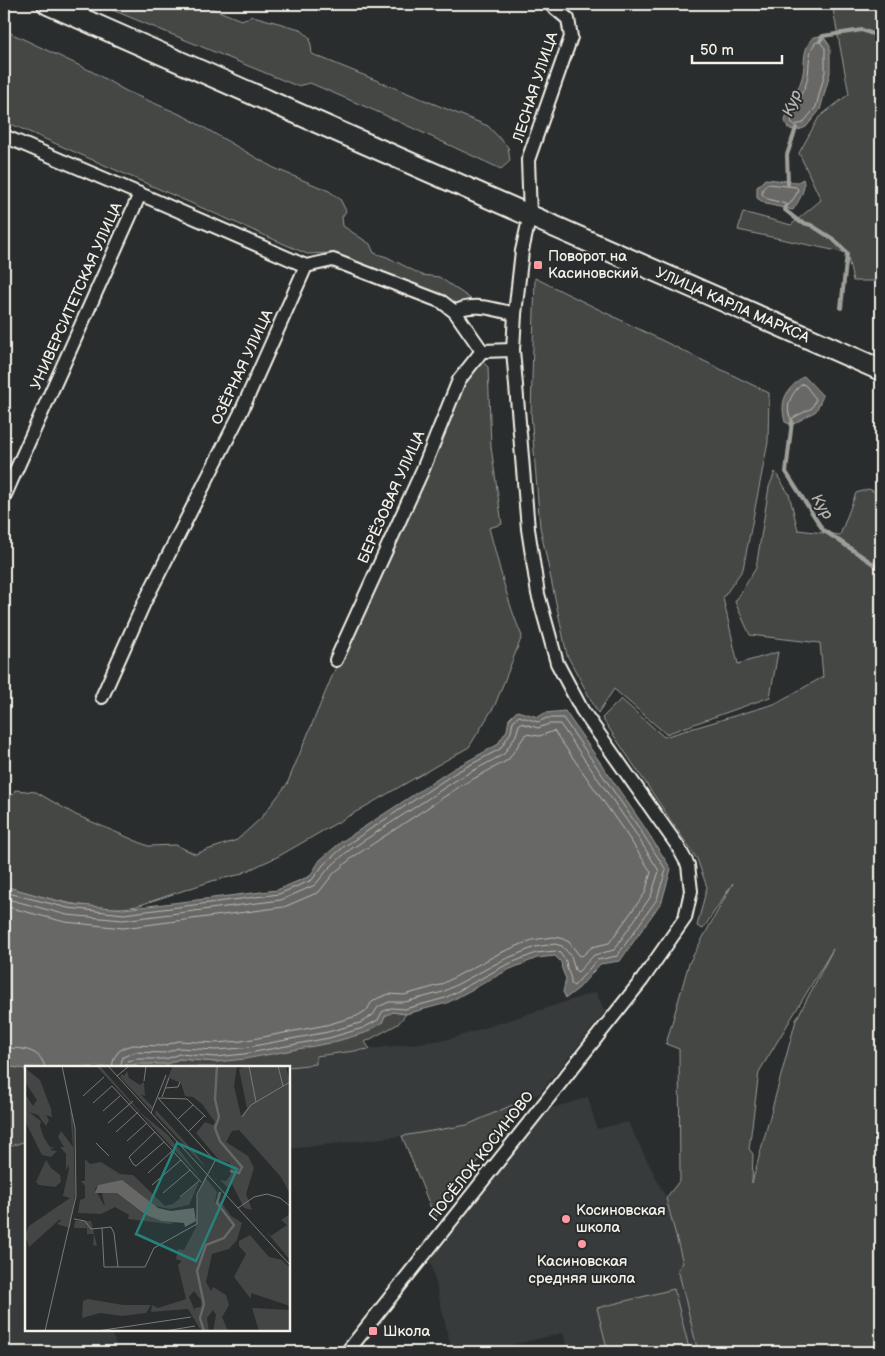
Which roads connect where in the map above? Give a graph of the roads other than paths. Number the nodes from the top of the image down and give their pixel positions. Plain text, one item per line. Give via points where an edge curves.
1 (48, 4) edge
2 (550, 4) edge
3 (4, 136) edge
4 (528, 160) joint
5 (140, 194) junction
6 (530, 215) junction
7 (306, 266) junction
8 (455, 312) junction
9 (515, 314) junction
10 (514, 350) junction
11 (482, 351) junction
12 (881, 370) edge
13 (4, 496) edge
14 (336, 660) dead end
15 (102, 697) dead end
16 (347, 1352) edge

1 - 6 main road, УЛИЦА КАРЛА МАРКСА
2 - 4 street, ЛЕСНАЯ УЛИЦА via 568,18 571,37
3 - 5 street
4 - 6 street, ПОСЁЛОК КОСИНОВО
5 - 7 street, УНИВЕРСИТЕТСКАЯ УЛИЦА
5 - 13 street, УНИВЕРСИТЕТСКАЯ УЛИЦА
6 - 9 street, ПОСЁЛОК КОСИНОВО via 522,250
6 - 12 main road, УЛИЦА КАРЛА МАРКСА
7 - 8 street via 332,260 442,302
7 - 15 street, ОЗЁРНАЯ УЛИЦА via 240,414 144,603
8 - 9 street via 464,306 476,306
8 - 11 street
9 - 10 street, ПОСЁЛОК КОСИНОВО
10 - 11 street
10 - 16 street, ПОСЁЛОК КОСИНОВО via 528,529 538,594 557,663 582,710 677,844 688,865 691,891 685,918 642,980
11 - 14 street, БЕРЁЗОВАЯ УЛИЦА via 459,380 423,469

